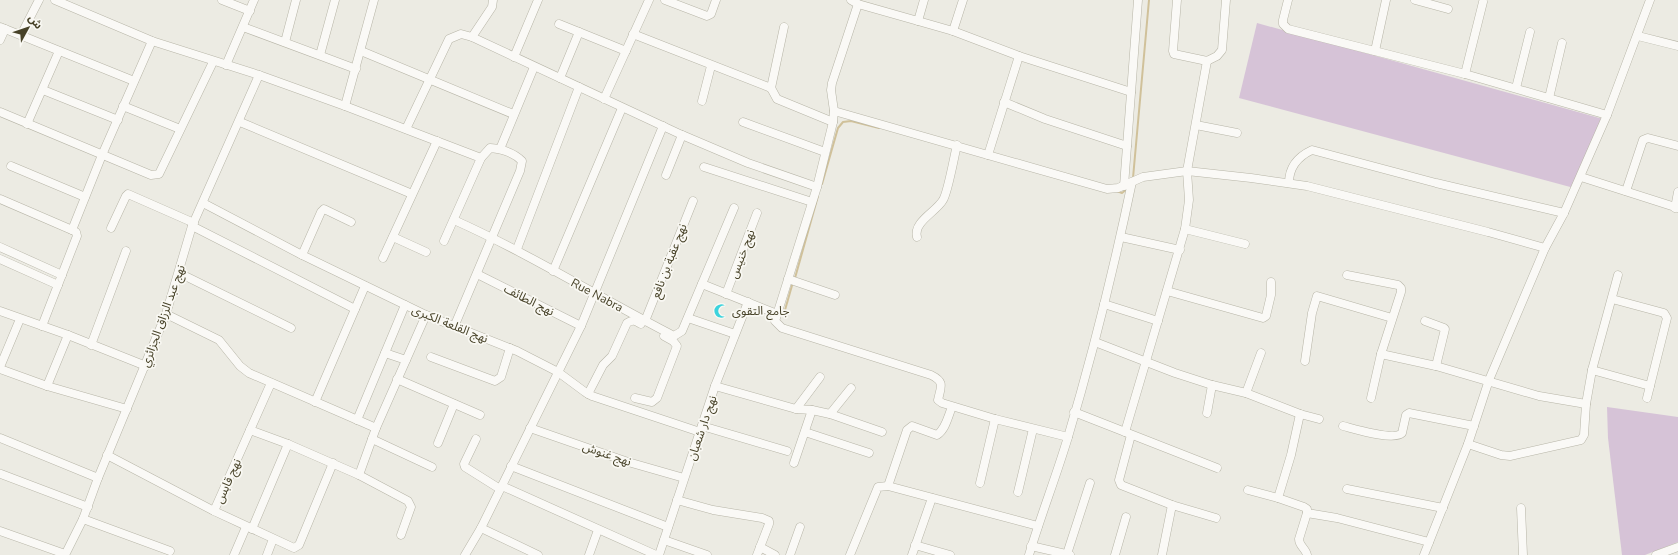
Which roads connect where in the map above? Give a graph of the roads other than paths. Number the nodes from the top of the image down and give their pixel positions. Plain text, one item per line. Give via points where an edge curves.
1 (39, 0) edge
2 (55, 0) edge
3 (222, 0) edge
4 (254, 0) edge
5 (296, 0) edge
6 (335, 0) edge
7 (374, 0) edge
8 (493, 0) edge
9 (538, 0) edge
10 (649, 0) edge
11 (665, 0) edge
12 (716, 0) edge
13 (924, 0) edge
14 (963, 0) edge
15 (1138, 0) edge
16 (1176, 0) edge
17 (1226, 0) edge
18 (1288, 0) edge
19 (1386, 0) edge
20 (1415, 0) edge
21 (1650, 0) edge
22 (855, 2) edge
23 (1483, 2) dead end
24 (1448, 8) dead end
25 (250, 12) junction
26 (918, 21) junction
27 (559, 24) dead end
28 (243, 27) junction
29 (784, 27) dead end
30 (2, 28) edge
31 (954, 31) junction
32 (579, 32) junction
33 (1530, 32) dead end
34 (633, 34) junction
35 (22, 35) junction
36 (1638, 36) junction
37 (472, 38) junction
38 (0, 40) edge
39 (152, 41) junction
40 (285, 42) junction
41 (1562, 43) dead end
42 (1678, 46) edge
43 (59, 51) junction
44 (361, 51) junction
45 (626, 51) junction
46 (1375, 51) junction
47 (320, 55) junction
48 (1019, 56) junction
49 (514, 57) junction
50 (1207, 61) junction
51 (212, 62) junction
52 (226, 65) junction
53 (711, 66) junction
54 (534, 67) junction
55 (356, 69) junction
56 (1465, 74) junction
57 (259, 75) junction
58 (430, 78) junction
59 (560, 78) junction
60 (134, 81) junction
61 (579, 87) junction
62 (771, 88) junction
63 (1516, 88) junction
64 (42, 90) junction
65 (1131, 92) junction
66 (1549, 98) junction
67 (604, 99) junction
68 (702, 101) dead end
69 (1004, 102) junction
70 (124, 106) junction
71 (345, 106) junction
72 (622, 108) junction
73 (834, 110) junction
74 (0, 112) edge
75 (513, 114) junction
76 (1607, 116) junction
77 (118, 120) junction
78 (240, 122) junction
79 (742, 122) dead end
80 (833, 122) junction
81 (27, 124) junction
82 (1196, 125) junction
83 (663, 126) junction
84 (180, 129) junction
85 (406, 129) junction
86 (1237, 133) dead end
87 (682, 135) junction
88 (438, 141) junction
89 (957, 146) junction
90 (1127, 146) junction
91 (1678, 146) edge
92 (500, 149) junction
93 (824, 152) junction
94 (102, 155) junction
95 (988, 155) junction
96 (481, 158) junction
97 (11, 166) dead end
98 (704, 167) dead end
99 (1187, 172) junction
100 (666, 175) dead end
101 (1581, 177) junction
102 (1132, 182) junction
103 (1289, 183) junction
104 (1124, 186) junction
105 (817, 187) junction
106 (1626, 191) junction
107 (1678, 192) edge
108 (412, 194) junction
109 (85, 197) junction
110 (0, 199) edge
111 (693, 201) dead end
112 (812, 202) junction
113 (203, 203) junction
114 (734, 208) dead end
115 (1677, 208) edge
116 (757, 213) dead end
117 (1564, 213) junction
118 (454, 220) junction
119 (351, 222) dead end
120 (193, 225) junction
121 (111, 228) dead end
122 (1185, 229) junction
123 (72, 230) junction
124 (393, 237) junction
125 (493, 237) junction
126 (917, 237) dead end
127 (1121, 237) junction
128 (444, 241) dead end
129 (1246, 244) dead end
130 (0, 247) edge
131 (1545, 248) junction
132 (517, 249) junction
133 (1180, 250) junction
134 (126, 251) dead end
135 (426, 252) dead end
136 (302, 255) junction
137 (383, 258) dead end
138 (0, 259) edge
139 (553, 271) junction
140 (179, 273) junction
141 (477, 274) junction
142 (1618, 274) dead end
143 (62, 275) junction
144 (1347, 275) dead end
145 (788, 279) junction
146 (1271, 282) dead end
147 (702, 284) junction
148 (58, 285) junction
149 (365, 286) junction
150 (1168, 291) junction
151 (594, 294) junction
152 (726, 294) junction
153 (835, 294) dead end
154 (1612, 299) junction
155 (748, 302) junction
156 (1104, 304) junction
157 (405, 305) junction
158 (355, 309) junction
159 (0, 311) edge
160 (166, 314) junction
161 (777, 314) junction
162 (426, 316) junction
163 (688, 318) junction
164 (1392, 318) junction
165 (20, 319) junction
166 (645, 321) junction
167 (1158, 321) junction
168 (1426, 321) dead end
169 (42, 326) junction
170 (581, 326) junction
171 (454, 327) junction
172 (291, 328) dead end
173 (735, 334) junction
174 (68, 335) junction
175 (1095, 342) junction
176 (91, 345) junction
177 (510, 348) junction
178 (385, 353) junction
179 (1261, 353) dead end
180 (1381, 354) junction
181 (431, 357) dead end
182 (406, 360) junction
183 (1305, 360) dead end
184 (1145, 362) junction
185 (146, 366) junction
186 (1436, 366) junction
187 (0, 368) edge
188 (1592, 370) junction
189 (558, 372) junction
190 (820, 377) dead end
191 (397, 379) junction
192 (1489, 380) junction
193 (271, 383) junction
194 (1212, 385) junction
195 (47, 386) junction
196 (716, 386) junction
197 (1650, 386) junction
198 (851, 388) dead end
199 (1246, 393) junction
200 (588, 394) junction
201 (635, 398) dead end
202 (1371, 398) dead end
203 (1647, 398) dead end
204 (315, 402) junction
205 (454, 404) junction
206 (1586, 404) junction
207 (952, 407) junction
208 (796, 408) junction
209 (127, 409) junction
210 (812, 410) junction
211 (1074, 412) junction
212 (1207, 413) dead end
213 (830, 414) junction
214 (1300, 414) junction
215 (480, 415) dead end
216 (995, 419) junction
217 (1319, 419) dead end
218 (357, 420) junction
219 (1343, 426) dead end
220 (1474, 426) junction
221 (376, 428) junction
222 (530, 428) junction
223 (701, 429) junction
224 (1033, 429) junction
225 (250, 430) junction
226 (805, 432) junction
227 (882, 432) dead end
228 (1128, 433) junction
229 (1068, 437) junction
230 (0, 438) edge
231 (372, 439) junction
232 (476, 439) dead end
233 (438, 442) dead end
234 (288, 444) junction
235 (1468, 444) junction
236 (787, 452) dead end
237 (869, 453) dead end
238 (107, 455) junction
239 (332, 463) junction
240 (794, 463) dead end
241 (511, 466) junction
242 (432, 467) dead end
243 (1217, 468) dead end
244 (1, 474) edge
245 (359, 475) junction
246 (98, 478) junction
247 (684, 478) junction
248 (980, 483) dead end
249 (1090, 483) dead end
250 (888, 486) junction
251 (501, 487) junction
252 (1347, 489) dead end
253 (1248, 490) dead end
254 (1018, 492) dead end
255 (932, 498) junction
256 (1278, 498) junction
257 (677, 500) junction
258 (1172, 505) junction
259 (88, 507) junction
260 (1443, 508) junction
261 (1521, 508) dead end
262 (214, 512) junction
263 (1307, 513) junction
264 (1126, 517) dead end
265 (1216, 518) dead end
266 (83, 519) junction
267 (1038, 526) junction
268 (668, 527) junction
269 (800, 527) dead end
270 (249, 528) junction
271 (481, 528) junction
272 (598, 530) junction
273 (0, 531) edge
274 (401, 535) dead end
275 (274, 539) junction
276 (664, 540) junction
277 (1429, 542) junction
278 (915, 545) junction
279 (1031, 546) junction
280 (1678, 547) edge
281 (170, 551) dead end
282 (758, 551) edge
283 (65, 555) edge
284 (234, 555) edge
285 (267, 555) edge
286 (465, 555) edge
287 (538, 555) edge
288 (589, 555) edge
289 (658, 555) edge
290 (704, 555) edge
291 (775, 555) edge
292 (790, 555) edge
293 (850, 555) edge
294 (912, 555) edge
295 (950, 555) edge
296 (1028, 555) edge
297 (1069, 555) edge
298 (1115, 555) edge
299 (1162, 555) edge
300 (1307, 555) edge
301 (1424, 555) edge
302 (1523, 555) edge
303 (1656, 555) edge

1 - 35 street
2 - 39 street
3 - 25 street
4 - 25 street
5 - 40 street
6 - 47 street
7 - 44 street
8 - 37 street via 492,7
9 - 49 street
10 - 34 street
11 - 12 street via 707,16 711,14
13 - 26 street
14 - 31 street
15 - 65 street
16 - 50 street via 1174,54
17 - 50 street via 1222,50
18 - 46 street via 1283,24 1288,29
19 - 46 street
20 - 24 street
21 - 36 street
22 - 26 street
22 - 73 street via 832,83 831,97
23 - 56 street
25 - 28 street
26 - 31 street
27 - 32 street
28 - 40 street
28 - 52 street
29 - 62 street
30 - 35 street
30 - 38 street
31 - 48 street
32 - 45 street
32 - 59 street
33 - 63 street
34 - 45 street
34 - 53 street
35 - 43 street
36 - 42 street
36 - 76 street
37 - 49 street
37 - 58 street via 461,34 449,39
39 - 51 street
39 - 60 street
40 - 47 street
41 - 66 street
43 - 60 street
43 - 64 street
44 - 55 street
44 - 58 street
45 - 67 street
46 - 56 street
47 - 55 street
48 - 65 street
48 - 69 street
49 - 54 street
50 - 82 street
51 - 52 street
51 - 84 street
52 - 57 street
53 - 62 street
53 - 68 street
54 - 59 street
54 - 75 street
55 - 71 street
56 - 63 street
57 - 71 street
57 - 78 street, نهج عبد الرزاق الجزائري
58 - 75 street
58 - 85 street
59 - 61 street
60 - 70 street
61 - 67 street
61 - 132 street
62 - 80 street via 777,99
63 - 66 street
64 - 77 street
64 - 81 street
65 - 90 street
66 - 76 street
67 - 72 street
69 - 90 street via 1045,119
69 - 95 street
70 - 77 street
70 - 84 street
71 - 85 street
72 - 83 street
72 - 139 street
73 - 80 street
73 - 89 street
74 - 81 street
75 - 92 street
76 - 101 street
77 - 94 street
78 - 108 street
78 - 113 street, نهج عبد الرزاق الجزائري
79 - 93 street
80 - 93 street
81 - 94 street
82 - 86 street
82 - 99 street
83 - 87 street
83 - 151 street
84 - 94 street via 159,174 151,175
85 - 88 street
87 - 100 street
87 - 105 street via 748,163
88 - 96 street
88 - 108 street
89 - 95 street
89 - 126 street via 943,200 920,225
90 - 104 street
91 - 106 street via 1648,138 1643,140
92 - 96 street via 490,148
92 - 125 street via 518,157 522,165
93 - 105 street
94 - 109 street
95 - 104 street via 1107,189
96 - 118 street
97 - 109 street
98 - 112 street
99 - 102 street via 1143,177
99 - 103 street
99 - 122 street via 1189,200
101 - 106 street
101 - 117 street
102 - 104 street
102 - 127 street
103 - 117 street via 1292,166 1299,157 1312,150
103 - 131 street
105 - 112 street
106 - 115 street
107 - 115 street
108 - 124 street
109 - 123 street
110 - 123 street
111 - 166 street, نهج عقبة بن نافع
112 - 145 street
113 - 120 street, نهج عبد الرزاق الجزائري
113 - 136 street, نهج القلعة الكبرى
114 - 147 street, Rue Nabra
116 - 152 street, نهج خنيس
117 - 131 street
118 - 125 street, Rue Nabra
118 - 128 street
119 - 136 street via 324,210 321,212
120 - 121 street via 128,194
120 - 140 street, نهج عبد الرزاق الجزائري
120 - 158 street
122 - 129 street
122 - 133 street
123 - 143 street via 77,236
124 - 135 street
124 - 137 street
125 - 132 street, Rue Nabra
125 - 141 street
127 - 133 street
127 - 156 street
130 - 143 street
131 - 192 street
132 - 139 street, Rue Nabra
133 - 150 street
134 - 176 street
136 - 149 street, نهج القلعة الكبرى
138 - 148 street
139 - 151 street, Rue Nabra
140 - 160 street, نهج عبد الرزاق الجزائري
140 - 172 street
141 - 170 street, نهج الطائف
141 - 171 street
142 - 154 street
143 - 148 street
144 - 164 street via 1398,285 1401,292
145 - 153 street
145 - 161 street
146 - 150 street via 1266,316 1262,318
147 - 152 street
147 - 163 street, Rue Nabra
148 - 169 street
149 - 157 street, نهج القلعة الكبرى
149 - 158 street
150 - 167 street
151 - 166 street, Rue Nabra
151 - 170 street
152 - 155 street
154 - 188 street
154 - 197 street via 1666,315
155 - 161 street
155 - 173 street, نهج دار شعبان
156 - 167 street
156 - 175 street
157 - 162 street, نهج القلعة الكبرى
157 - 178 street
158 - 204 street
159 - 165 street
160 - 185 street, نهج عبد الرزاق الجزائري
160 - 193 street via 219,340 244,371
161 - 207 street via 775,321 782,328 939,379 941,387 938,400
162 - 171 street, نهج القلعة الكبرى
162 - 182 street
163 - 166 street, Rue Nabra via 682,331 674,336
163 - 173 street
164 - 180 street
164 - 183 street via 1317,296
165 - 169 street
165 - 187 street
167 - 184 street
168 - 186 street via 1445,330
169 - 174 street
170 - 189 street
171 - 177 street, نهج القلعة الكبرى
173 - 196 street, نهج دار شعبان
174 - 176 street
174 - 195 street
175 - 184 street
175 - 211 street
176 - 185 street
177 - 181 street via 501,377 495,381
177 - 189 street, نهج القلعة الكبرى
178 - 182 street
178 - 218 street
179 - 199 street
180 - 186 street
180 - 202 street
182 - 191 street
184 - 194 street
184 - 228 street
185 - 209 street, نهج عبد الرزاق الجزائري
186 - 192 street
187 - 195 street
188 - 197 street
188 - 206 street
189 - 200 street, نهج القلعة الكبرى
189 - 222 street
190 - 208 street
191 - 205 street
191 - 221 street
192 - 206 street via 1539,396
192 - 220 street
193 - 204 street
193 - 225 street, نهج قابس
194 - 199 street
194 - 212 street
195 - 209 street
196 - 208 street
196 - 223 street, نهج دار شعبان
197 - 203 street
198 - 213 street
199 - 214 street
200 - 201 street via 603,364 612,356 627,323 635,321 673,341 677,346 655,401
200 - 223 street, نهج القلعة الكبرى
204 - 218 street
205 - 215 street
205 - 233 street
206 - 235 street via 1584,435 1581,440 1510,456
207 - 216 street
207 - 250 street via 938,435 912,426 907,430
208 - 210 street
209 - 238 street, نهج عبد الرزاق الجزائري
210 - 213 street
210 - 226 street
211 - 228 street
211 - 229 street
213 - 227 street
214 - 217 street
214 - 256 street
216 - 224 street
216 - 248 street
218 - 221 street
219 - 220 street via 1397,436 1402,433 1406,415 1409,413
220 - 235 street
221 - 231 street
222 - 241 street
222 - 247 street, نهج غنوش via 628,462
223 - 236 street, نهج القلعة الكبرى
223 - 247 street, نهج دار شعبان
224 - 229 street
224 - 254 street
225 - 234 street
225 - 262 street, نهج قابس
226 - 237 street
226 - 240 street
228 - 243 street
228 - 258 street via 1121,485
229 - 267 street
230 - 246 street
231 - 242 street
231 - 245 street
232 - 251 street via 464,464 465,467
234 - 239 street
234 - 270 street
235 - 260 street
238 - 246 street, نهج عبد الرزاق الجزائري
238 - 262 street, نهج قابس
239 - 245 street
239 - 275 street via 299,545 292,548
241 - 251 street
241 - 268 street
244 - 259 street
245 - 274 street via 411,504
246 - 259 street, نهج عبد الرزاق الجزائري
247 - 257 street, نهج دار شعبان
249 - 297 street
250 - 255 street
250 - 293 street via 878,487
251 - 271 street
251 - 272 street
252 - 260 street
253 - 256 street
255 - 267 street
255 - 278 street
256 - 263 street via 1306,508
257 - 268 street, نهج دار شعبان
257 - 282 street via 713,510 766,519 769,524
258 - 265 street
258 - 299 street
259 - 266 street, نهج عبد الرزاق الجزائري
260 - 277 street
261 - 302 street
262 - 270 street
263 - 277 street
263 - 300 street via 1299,543
264 - 298 street
266 - 281 street
266 - 283 street, نهج عبد الرزاق الجزائري
267 - 279 street
268 - 276 street, نهج دار شعبان
269 - 292 street
270 - 275 street
270 - 284 street
271 - 286 street
271 - 287 street
272 - 288 street
272 - 289 street
273 - 283 street
275 - 285 street
276 - 289 street, نهج دار شعبان
276 - 290 street
277 - 301 street
278 - 294 street
278 - 295 street
279 - 296 street
279 - 297 street
280 - 303 street
282 - 291 street

